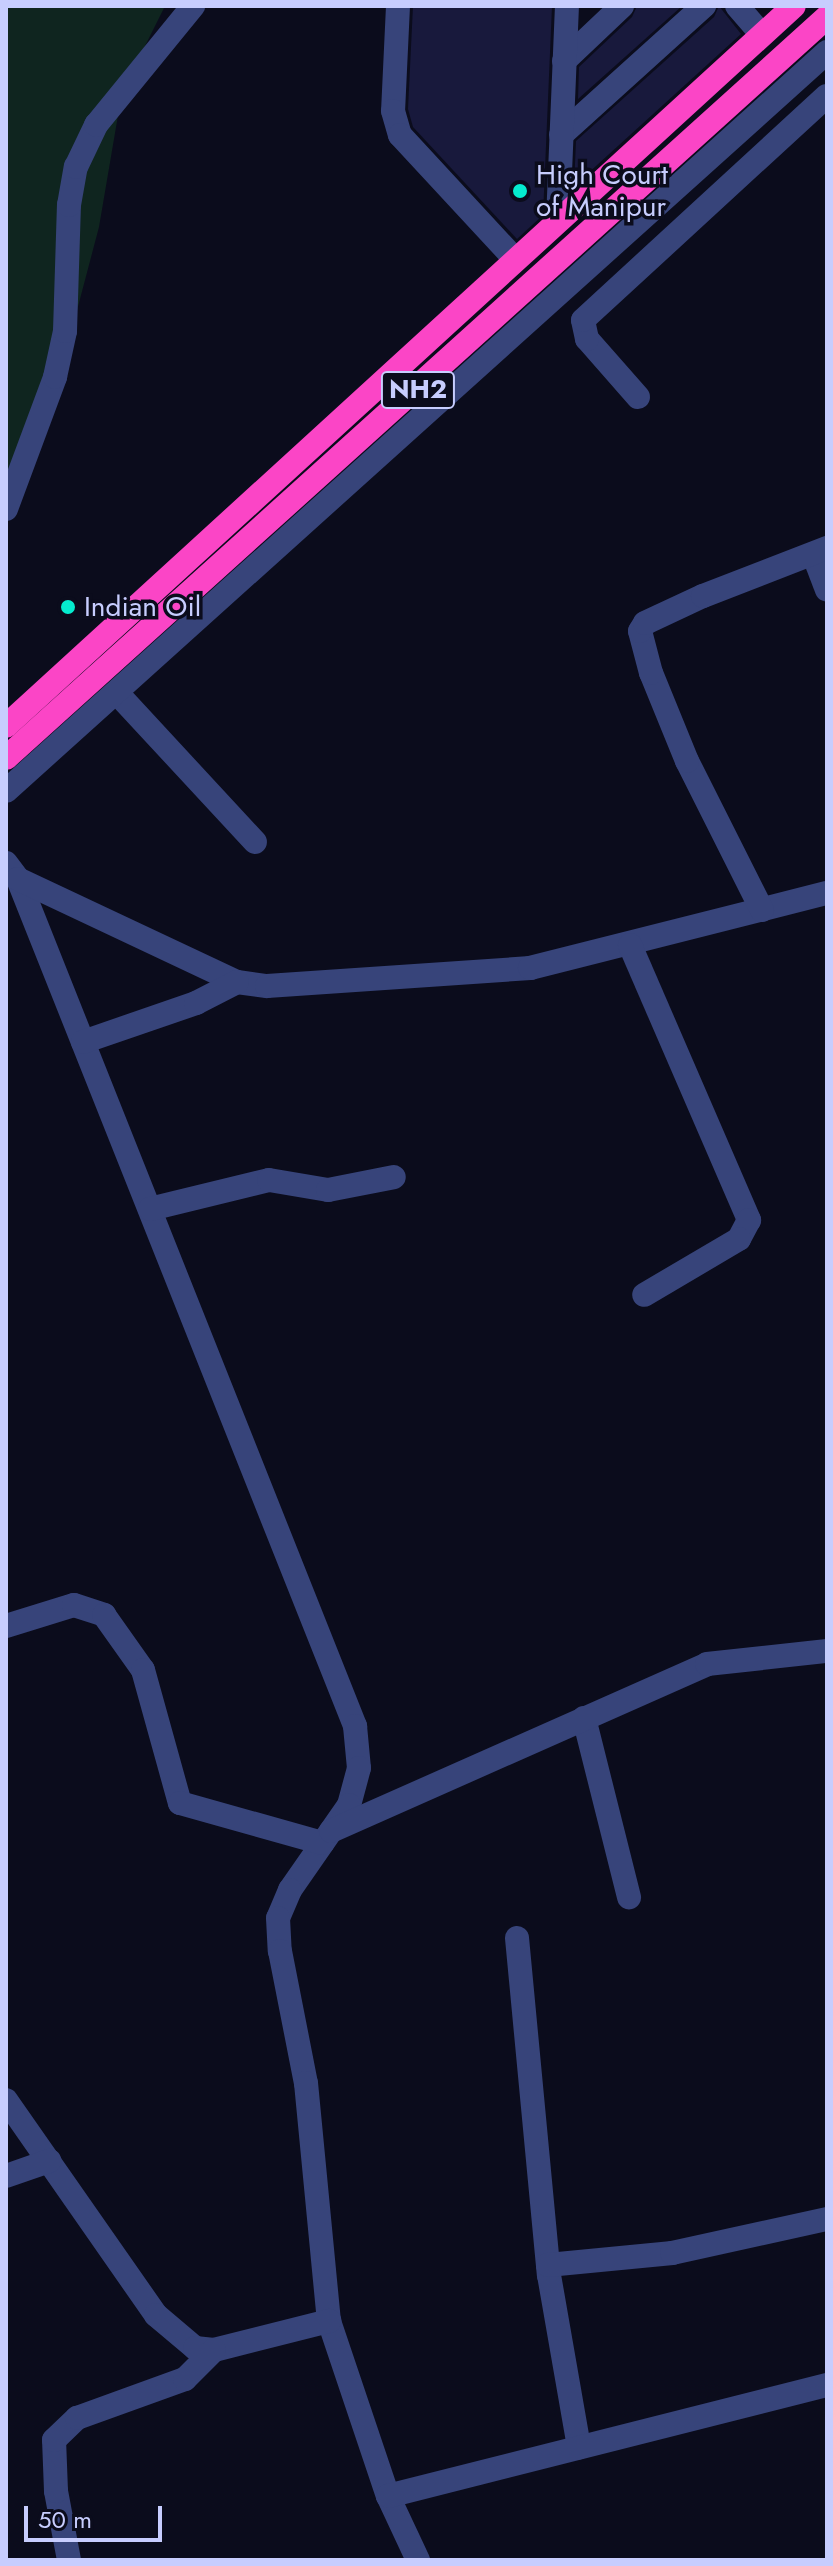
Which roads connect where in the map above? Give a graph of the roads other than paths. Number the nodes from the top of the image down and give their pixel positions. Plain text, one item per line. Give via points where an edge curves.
1 (193, 6) edge
2 (398, 6) edge
3 (567, 6) edge
4 (622, 6) edge
5 (704, 6) edge
6 (737, 6) edge
7 (794, 6) edge
8 (827, 17) edge
9 (762, 35) junction
10 (827, 52) edge
11 (564, 61) junction
12 (827, 96) edge
13 (561, 135) junction
14 (558, 220) junction
15 (515, 259) junction
16 (638, 397) dead end
17 (6, 509) edge
18 (820, 552) edge
19 (827, 590) edge
20 (117, 693) junction
21 (6, 726) edge
22 (6, 758) edge
23 (6, 791) edge
24 (255, 842) dead end
25 (12, 871) edge
26 (827, 893) edge
27 (762, 910) junction
28 (630, 945) junction
29 (237, 982) junction
30 (83, 1042) junction
31 (394, 1177) dead end
32 (150, 1209) junction
33 (644, 1295) dead end
34 (6, 1626) edge
35 (827, 1651) edge
36 (584, 1718) junction
37 (327, 1837) junction
38 (629, 1897) dead end
39 (517, 1938) dead end
40 (6, 2100) edge
41 (49, 2161) junction
42 (6, 2176) edge
43 (827, 2219) edge
44 (548, 2265) junction
45 (329, 2321) junction
46 (214, 2350) junction
47 (827, 2385) edge
48 (579, 2447) junction
49 (388, 2496) junction
50 (69, 2560) edge
51 (418, 2560) edge

1 - 17 street via 96,125 76,167 69,205 65,331 55,377
2 - 15 street via 393,111 400,135
3 - 11 street
4 - 11 street
5 - 13 street
6 - 9 street
7 - 9 highway, NH2
8 - 22 highway, NH2
9 - 14 highway, NH2
10 - 20 street
11 - 13 street
12 - 16 street via 583,320 587,339
13 - 14 street
14 - 15 highway, NH2
15 - 21 highway, NH2
18 - 19 street
18 - 27 street via 703,596 645,623 640,631 672,728
20 - 23 street
20 - 24 street
25 - 29 street
25 - 30 street
26 - 27 street
27 - 28 street
28 - 29 street via 530,968 462,976 267,986
28 - 33 street via 749,1220 739,1239
29 - 30 street via 174,1012
30 - 32 street
31 - 32 street via 328,1190 269,1180
32 - 37 street via 355,1726 359,1768 349,1805
34 - 37 street via 74,1605 104,1615 143,1670 180,1803
35 - 36 street via 707,1664
36 - 37 street
36 - 38 street
37 - 45 street via 290,1890 278,1918 306,2083
39 - 44 street
40 - 41 street
41 - 42 street
41 - 46 street via 156,2315 195,2348
43 - 44 street via 672,2253
44 - 48 street
45 - 46 street
45 - 49 street
46 - 50 street via 185,2379 77,2418 54,2440 56,2491
47 - 48 street
48 - 49 street
49 - 51 street

